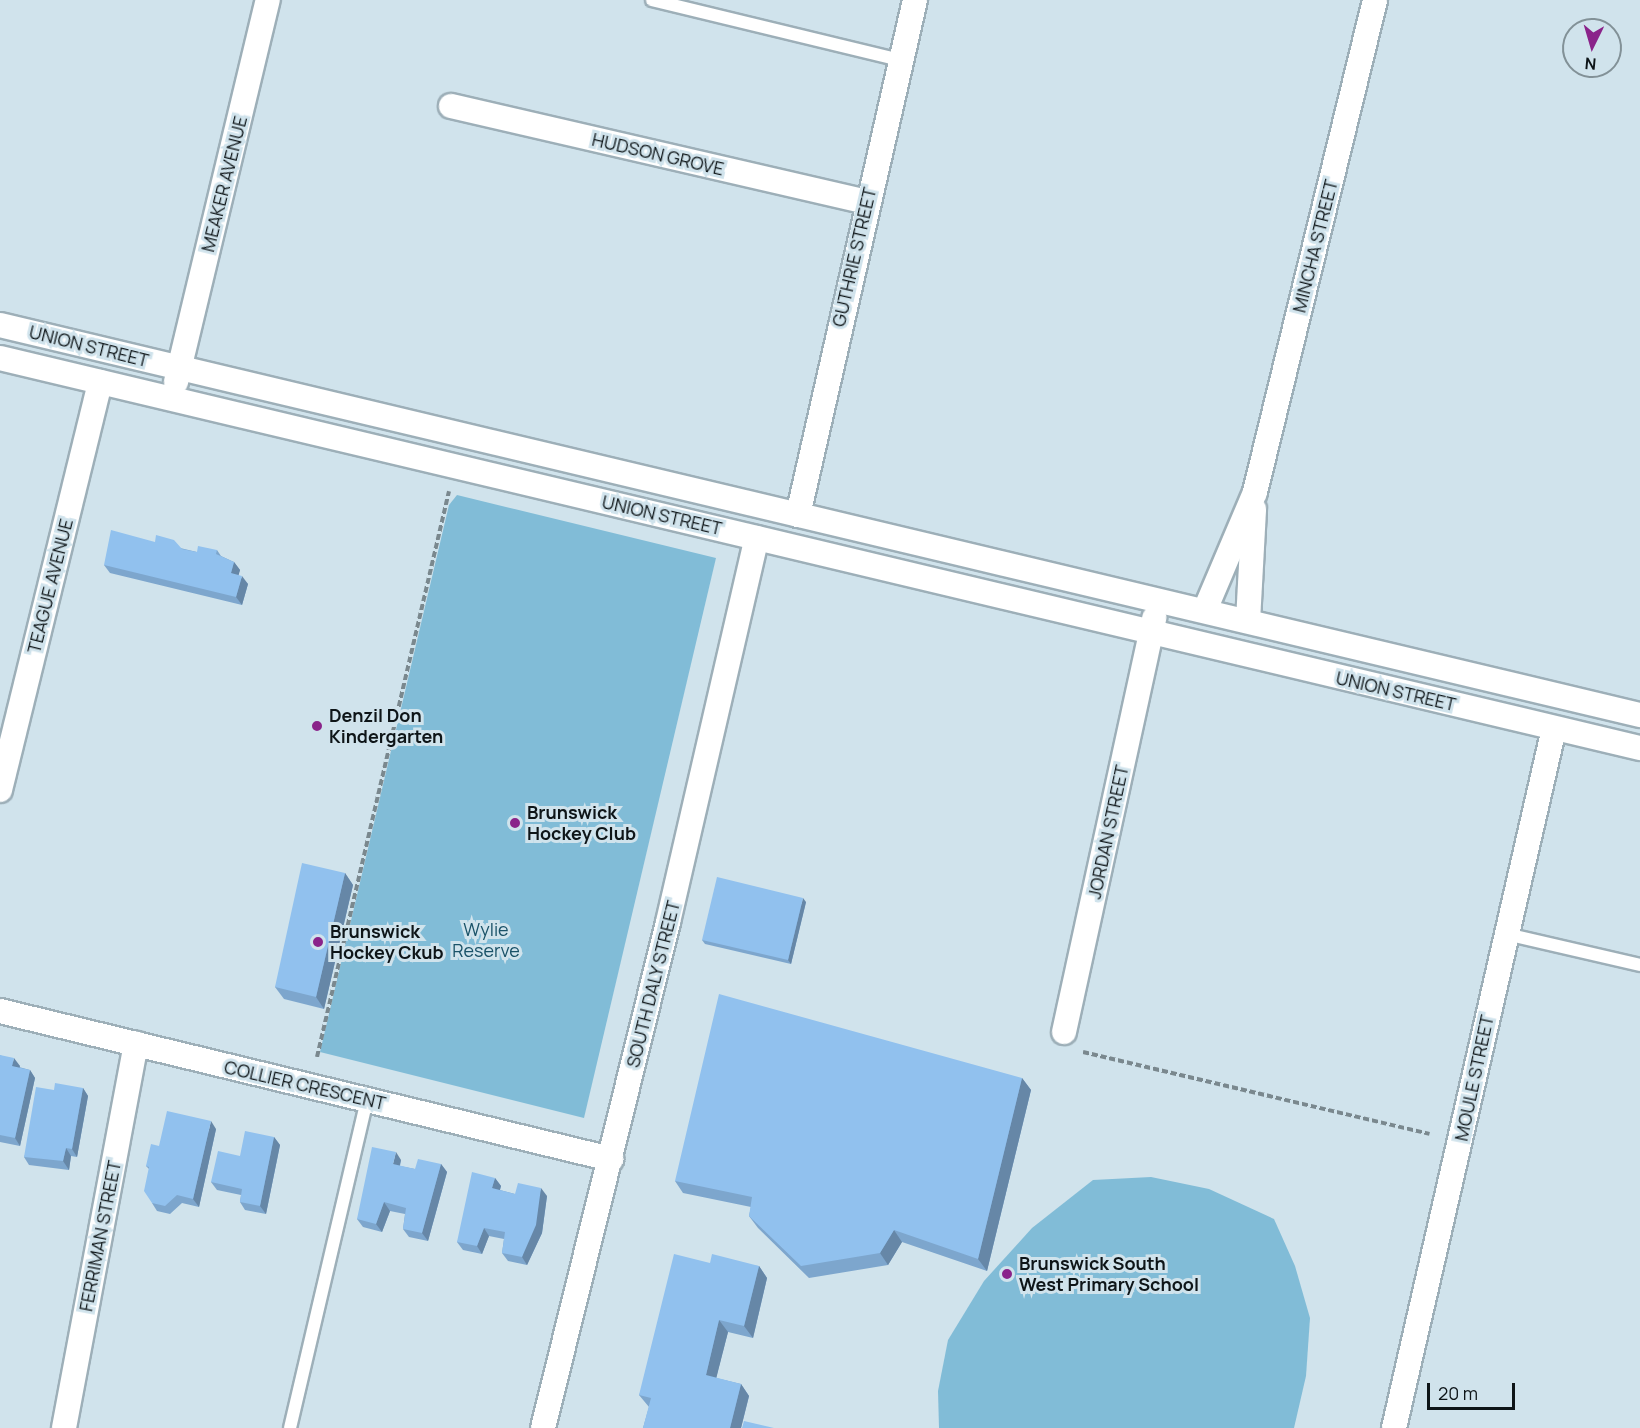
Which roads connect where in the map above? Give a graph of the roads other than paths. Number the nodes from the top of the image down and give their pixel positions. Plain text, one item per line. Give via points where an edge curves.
1 (268, 0) edge
2 (652, 0) edge
3 (915, 0) edge
4 (1375, 0) edge
5 (900, 60) junction
6 (450, 106) dead end
7 (866, 202) junction
8 (0, 325) edge
9 (0, 358) edge
10 (179, 368) junction
11 (100, 382) junction
12 (172, 399) junction
13 (1255, 492) junction
14 (798, 515) junction
15 (757, 538) junction
16 (1157, 600) junction
17 (1205, 610) junction
18 (1248, 621) junction
19 (1152, 632) junction
20 (1640, 715) edge
21 (1554, 728) junction
22 (1640, 748) edge
23 (0, 790) edge
24 (1506, 934) junction
25 (1640, 965) edge
26 (0, 1011) edge
27 (1069, 1040) road end
28 (135, 1044) junction
29 (367, 1099) junction
30 (611, 1159) junction
31 (1400, 1424) edge
32 (64, 1428) edge
33 (290, 1428) edge
34 (543, 1428) edge

1 - 10 street, MEAKER AVENUE
2 - 5 lane
3 - 5 street, GUTHRIE STREET
4 - 13 street, MINCHA STREET
5 - 7 street, GUTHRIE STREET
6 - 7 street, HUDSON GROVE
7 - 14 street, GUTHRIE STREET
8 - 10 street, UNION STREET
9 - 11 street, UNION STREET
10 - 12 street
10 - 14 street, UNION STREET
11 - 12 street, UNION STREET
11 - 23 street, TEAGUE AVENUE
12 - 15 street, UNION STREET
13 - 17 street, MINCHA STREET
13 - 18 street, MINCHA STREET
14 - 16 street, UNION STREET
15 - 19 street, UNION STREET
15 - 30 street, SOUTH DALY STREET
16 - 17 street, UNION STREET
16 - 19 street
17 - 18 street, UNION STREET
18 - 20 street, UNION STREET
19 - 21 street, UNION STREET
19 - 27 street, JORDAN STREET
21 - 22 street, UNION STREET
21 - 24 street, MOULE STREET
24 - 25 lane
24 - 31 street, MOULE STREET
26 - 28 street, COLLIER CRESCENT
28 - 29 street, COLLIER CRESCENT
28 - 32 street, FERRIMAN STREET
29 - 30 street, COLLIER CRESCENT
29 - 33 lane
30 - 34 street, SOUTH DALY STREET

